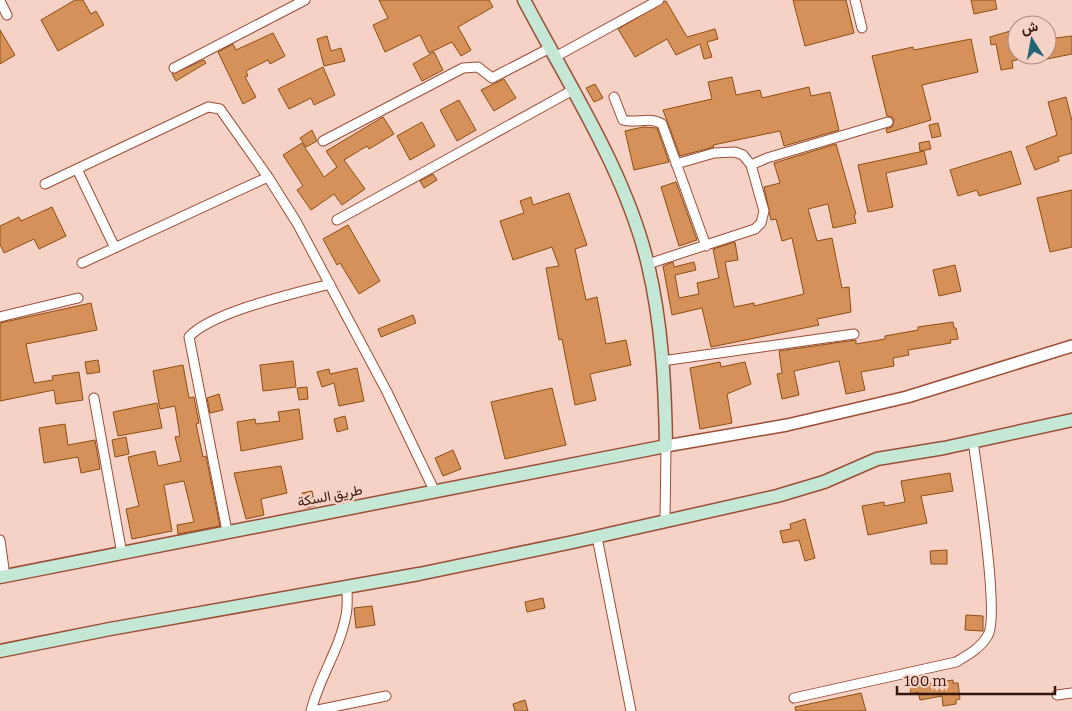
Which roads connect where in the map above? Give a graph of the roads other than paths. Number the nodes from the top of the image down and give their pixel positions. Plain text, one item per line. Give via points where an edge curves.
1 (305, 0) edge
2 (524, 0) edge
3 (659, 0) edge
4 (855, 0) edge
5 (0, 1) edge
6 (7, 15) dead end
7 (862, 28) dead end
8 (553, 53) junction
9 (174, 68) dead end
10 (573, 90) junction
11 (614, 97) dead end
12 (888, 122) dead end
13 (323, 142) dead end
14 (676, 164) junction
15 (751, 165) junction
16 (77, 169) junction
17 (268, 177) junction
18 (44, 184) dead end
19 (336, 220) dead end
20 (706, 246) junction
21 (115, 248) junction
22 (82, 263) dead end
23 (648, 264) junction
24 (330, 284) junction
25 (78, 298) dead end
26 (0, 317) edge
27 (854, 334) dead end
28 (1072, 346) edge
29 (662, 362) junction
30 (94, 398) dead end
31 (1072, 420) edge
32 (973, 441) junction
33 (666, 446) junction
34 (434, 492) junction
35 (666, 520) junction
36 (227, 531) junction
37 (597, 537) junction
38 (0, 540) edge
39 (122, 554) junction
40 (2, 577) edge
41 (347, 588) junction
42 (0, 651) edge
43 (1072, 693) edge
44 (1057, 695) dead end
45 (386, 696) dead end
46 (794, 698) dead end
47 (312, 711) edge
48 (631, 711) edge

1 - 9 street
2 - 8 main road
3 - 8 street
4 - 7 street
5 - 6 street
8 - 10 main road
8 - 13 street via 492,78 478,67 463,68
10 - 19 street
10 - 23 main road via 627,202
11 - 14 street via 623,120 655,120 662,124
12 - 15 street
14 - 15 street via 728,152 743,155
14 - 20 street
15 - 20 street via 764,212 761,223 745,234
16 - 17 street via 212,106 223,112
16 - 18 street
16 - 21 street
17 - 21 street
17 - 24 street
20 - 23 street
21 - 22 street
23 - 29 main road
24 - 34 street via 387,392
24 - 36 street via 263,302 206,324 190,337
25 - 26 street
27 - 29 street
28 - 33 street via 907,397 787,425
29 - 33 main road
30 - 39 street
31 - 32 main road
32 - 35 main road via 877,459 824,482 777,496
32 - 46 street via 989,576 989,635 971,654 956,662
33 - 34 main road, طريق السكة
33 - 35 street
34 - 36 main road, طريق السكة
35 - 37 main road
36 - 39 main road, طريق السكة
37 - 41 main road
37 - 48 street
38 - 40 street
39 - 40 main road, طريق السكة
41 - 42 main road
41 - 47 street via 347,614 318,687
43 - 44 street
45 - 47 street

